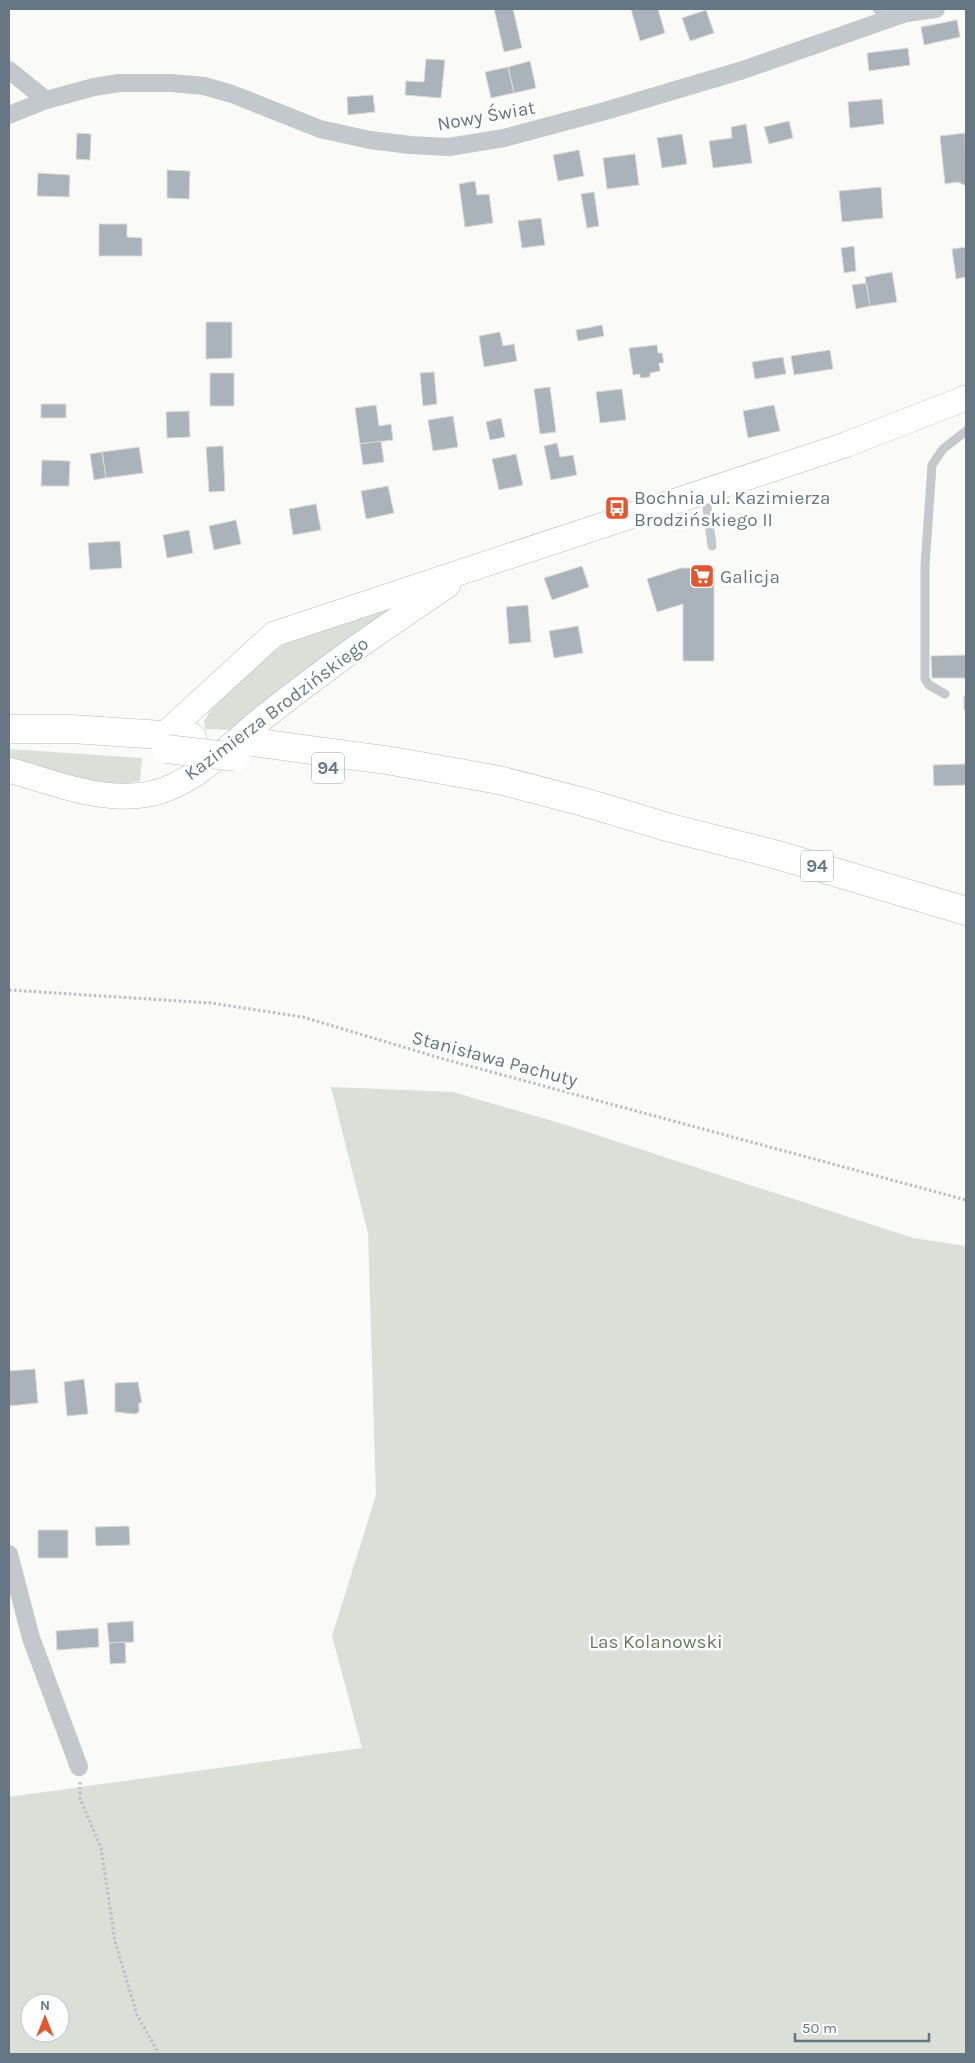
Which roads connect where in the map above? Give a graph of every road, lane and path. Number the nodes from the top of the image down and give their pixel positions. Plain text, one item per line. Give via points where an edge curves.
1 (936, 9) edge
2 (882, 14) edge
3 (9, 70) edge
4 (46, 100) junction
5 (9, 115) edge
6 (966, 398) edge
7 (966, 431) edge
8 (705, 492) junction
9 (712, 546) dead end
10 (470, 569) junction
11 (944, 694) dead end
12 (9, 729) edge
13 (9, 735) edge
14 (166, 742) junction
15 (245, 749) junction
16 (9, 770) edge
17 (966, 911) edge
18 (9, 990) edge
19 (966, 1200) edge
20 (9, 1554) edge
21 (79, 1767) joint
22 (159, 2054) edge

1 - 2 street, Nowy Świat
2 - 4 street, Nowy Świat via 743,70 504,138 450,146 410,145 320,129 232,94 171,82 118,83
3 - 4 street
4 - 5 street, Nowy Świat
6 - 8 main road, Kazimierza Brodzińskiego via 845,445
7 - 11 lane via 943,449 932,465 924,627 925,679
8 - 9 lane
8 - 10 main road, Kazimierza Brodzińskiego
10 - 14 main road, Kazimierza Brodzińskiego via 274,634 212,691
10 - 16 main road, Kazimierza Brodzińskiego via 371,636 212,761 175,785 126,797 105,796
12 - 14 main road, 94 via 71,729
13 - 14 main road, 94
14 - 15 main road, 94, bridge
14 - 15 main road, 94 via 192,737
15 - 17 main road, 94 via 667,828 774,854
18 - 19 path, Stanisława Pachuty via 210,1003 303,1017 440,1058
20 - 21 street via 31,1638
21 - 22 path via 80,1798 101,1848 115,1941 137,2015

